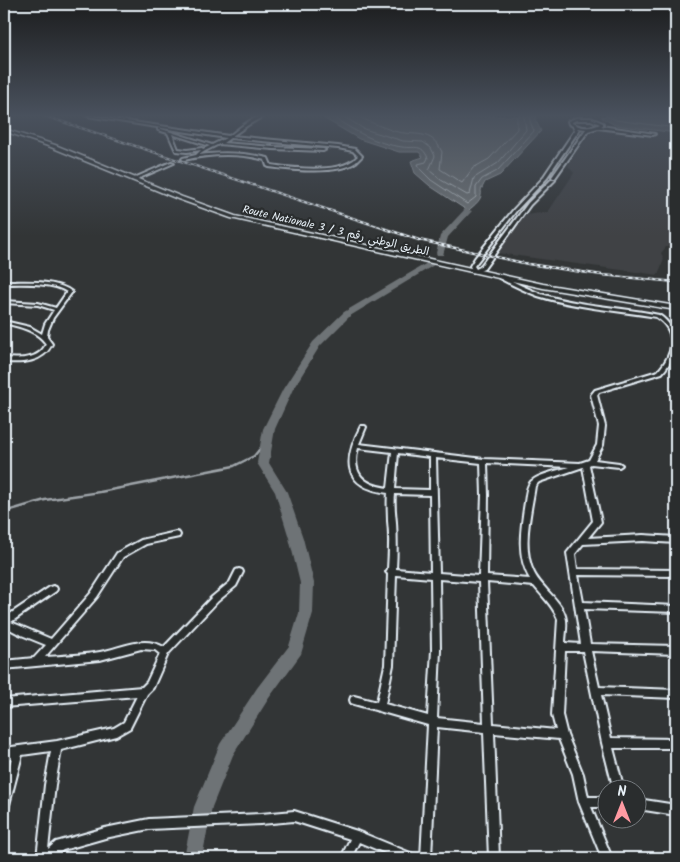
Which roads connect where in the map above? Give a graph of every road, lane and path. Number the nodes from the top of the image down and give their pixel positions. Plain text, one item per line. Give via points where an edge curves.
1 (80, 156) edge
2 (192, 156) edge
3 (234, 156) edge
4 (360, 156) edge
5 (559, 156) edge
6 (568, 156) edge
7 (258, 157) joint
8 (184, 159) dead end
9 (172, 163) dead end
10 (137, 178) junction
11 (522, 203) junction
12 (529, 204) junction
13 (506, 222) junction
14 (514, 223) junction
15 (493, 238) junction
16 (502, 240) junction
17 (474, 268) junction
18 (482, 268) junction
19 (501, 277) junction
20 (4, 283) edge
21 (4, 302) edge
22 (676, 304) edge
23 (56, 308) junction
24 (676, 308) edge
25 (4, 322) edge
26 (44, 336) junction
27 (4, 360) edge
28 (363, 427) dead end
29 (355, 446) junction
30 (395, 451) junction
31 (433, 456) junction
32 (484, 461) junction
33 (586, 464) junction
34 (619, 465) dead end
35 (391, 490) junction
36 (433, 493) junction
37 (176, 535) dead end
38 (676, 540) edge
39 (583, 541) junction
40 (238, 572) dead end
41 (390, 572) junction
42 (576, 572) junction
43 (676, 573) edge
44 (435, 576) junction
45 (483, 579) junction
46 (536, 583) junction
47 (53, 589) dead end
48 (579, 605) junction
49 (676, 609) edge
50 (4, 622) edge
51 (52, 644) junction
52 (560, 647) junction
53 (586, 647) junction
54 (676, 650) edge
55 (165, 652) junction
56 (37, 661) junction
57 (4, 665) edge
58 (144, 691) junction
59 (596, 691) junction
60 (676, 694) edge
61 (354, 700) dead end
62 (4, 703) edge
63 (380, 708) junction
64 (433, 722) junction
65 (490, 729) junction
66 (562, 735) junction
67 (607, 743) junction
68 (676, 743) edge
69 (57, 746) junction
70 (18, 751) junction
71 (4, 752) edge
72 (616, 780) edge
73 (584, 802) junction
74 (598, 802) edge
75 (4, 805) edge
76 (648, 806) edge
77 (676, 810) edge
78 (357, 836) junction
79 (44, 858) edge
80 (346, 858) edge
81 (409, 858) edge
82 (426, 858) edge
83 (494, 858) edge
84 (607, 858) edge

1 - 10 highway, Route Nationale 3 / الطريق الوطني رقم 3
2 - 8 street
3 - 7 street
4 - 7 street via 355,162 339,167 291,169 269,166 266,160
5 - 11 street
6 - 12 street
9 - 10 street
10 - 17 highway, Route Nationale 3 / الطريق الوطني رقم 3 via 232,217
11 - 12 street
11 - 13 street
12 - 14 street
13 - 14 street
13 - 15 street
14 - 16 street
15 - 16 street
15 - 17 street
16 - 18 street
17 - 18 highway, Route Nationale 3 / الطريق الوطني رقم 3
17 - 19 highway, Route Nationale 3 / الطريق الوطني رقم 3
18 - 22 highway, Route Nationale 3 / الطريق الوطني رقم 3
19 - 24 highway, Route Nationale 3 / الطريق الوطني رقم 3
19 - 33 street via 546,297 657,316 673,326 672,359 660,372 597,391 594,395 602,426 600,445
20 - 23 street via 40,284 68,290 69,295
21 - 23 street
23 - 26 street
25 - 26 street
26 - 27 street via 49,346 38,356 24,361
28 - 29 street
29 - 30 street
29 - 35 street via 352,460 357,480 371,488
30 - 31 street
30 - 35 street
31 - 32 street
31 - 36 street
32 - 33 street
32 - 45 street
33 - 34 street
33 - 39 street via 597,522
33 - 46 street via 537,480 532,485 524,533 525,552
35 - 36 street
35 - 41 street
36 - 44 street
37 - 51 street via 144,542 120,555 94,595
38 - 39 street
39 - 42 street via 571,553
40 - 55 street via 233,584 214,598
41 - 44 street
41 - 63 street via 389,664
42 - 43 street
42 - 48 street
44 - 45 street
44 - 64 street
45 - 46 street
45 - 65 street
46 - 52 street via 559,609 562,619
47 - 50 street
48 - 49 street
48 - 53 street
50 - 51 street via 17,631
51 - 56 street
52 - 53 street
52 - 66 street via 557,715
53 - 54 street
53 - 59 street
55 - 56 street via 156,647 141,646 100,656
55 - 58 street
56 - 57 street
58 - 62 street
58 - 69 street via 127,725 116,732
59 - 60 street
59 - 67 street
61 - 63 street
63 - 64 street
64 - 65 street
64 - 82 street
65 - 66 street
65 - 83 street
66 - 73 street via 578,774
67 - 68 street
67 - 72 street
69 - 70 street
69 - 79 street
70 - 71 street
70 - 75 street
73 - 74 street
73 - 84 street
76 - 77 street
78 - 79 street via 294,816 149,824 60,846
78 - 80 street
78 - 81 street

